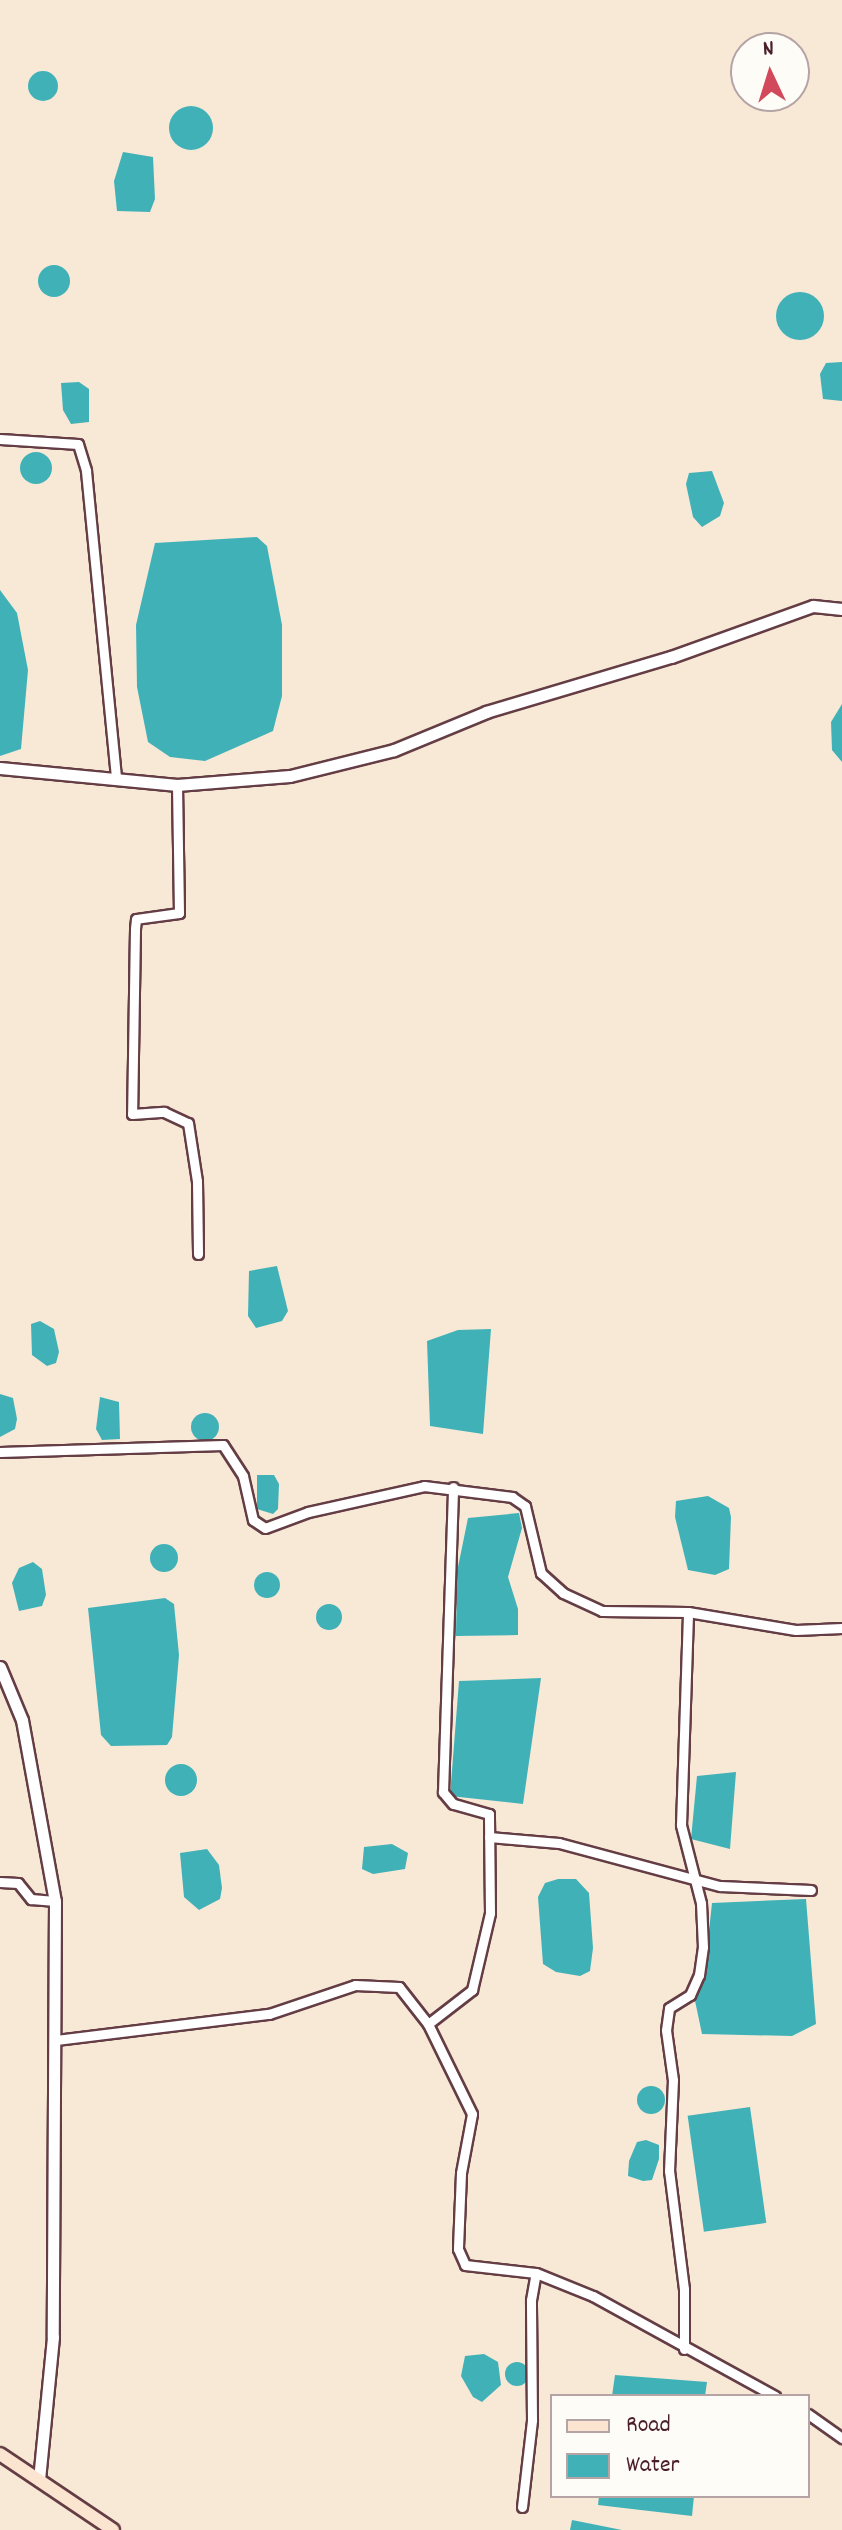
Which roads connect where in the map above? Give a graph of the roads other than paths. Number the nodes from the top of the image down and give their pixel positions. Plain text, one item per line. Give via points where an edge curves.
1 (0, 439) edge
2 (842, 609) edge
3 (0, 768) edge
4 (116, 777) junction
5 (177, 785) junction
6 (198, 1254) dead end
7 (0, 1452) edge
8 (453, 1487) junction
9 (688, 1612) junction
10 (842, 1628) edge
11 (0, 1667) edge
12 (489, 1837) junction
13 (693, 1875) junction
14 (0, 1882) edge
15 (811, 1890) dead end
16 (55, 1901) junction
17 (428, 2024) junction
18 (56, 2040) junction
19 (536, 2273) junction
20 (684, 2349) junction
21 (771, 2394) edge
22 (810, 2415) edge
23 (842, 2438) edge
24 (0, 2454) edge
25 (39, 2480) junction
26 (522, 2507) dead end
27 (113, 2530) edge

1 - 4 street via 78,444 86,471
2 - 5 street via 813,606 671,657 486,712 394,750 290,776
3 - 4 street
4 - 5 street
5 - 6 street via 179,913 136,919 132,1114 164,1112 188,1123 197,1181
7 - 8 street via 223,1445 243,1476 253,1520 265,1528 308,1512 411,1489
8 - 9 street via 520,1501 532,1526 541,1573 563,1593 602,1611
8 - 12 street via 443,1792 453,1804 489,1814
9 - 10 street via 796,1630
9 - 13 street via 681,1825
11 - 16 street via 22,1720
12 - 13 street via 559,1843 579,1852
12 - 17 street via 490,1913 472,1990
13 - 15 street via 732,1887
13 - 20 street via 701,1903 699,1975 690,1995 669,2008 666,2030 673,2080 669,2171 684,2289
14 - 16 street via 18,1883 31,1899
16 - 18 street
17 - 18 street via 399,1987 355,1985 269,2014
17 - 19 street via 472,2114 461,2173 458,2249 465,2265
18 - 25 street via 53,2337
19 - 20 street via 593,2296
19 - 26 street via 531,2300 532,2420
20 - 21 street
22 - 23 street
24 - 25 main road
25 - 27 main road

